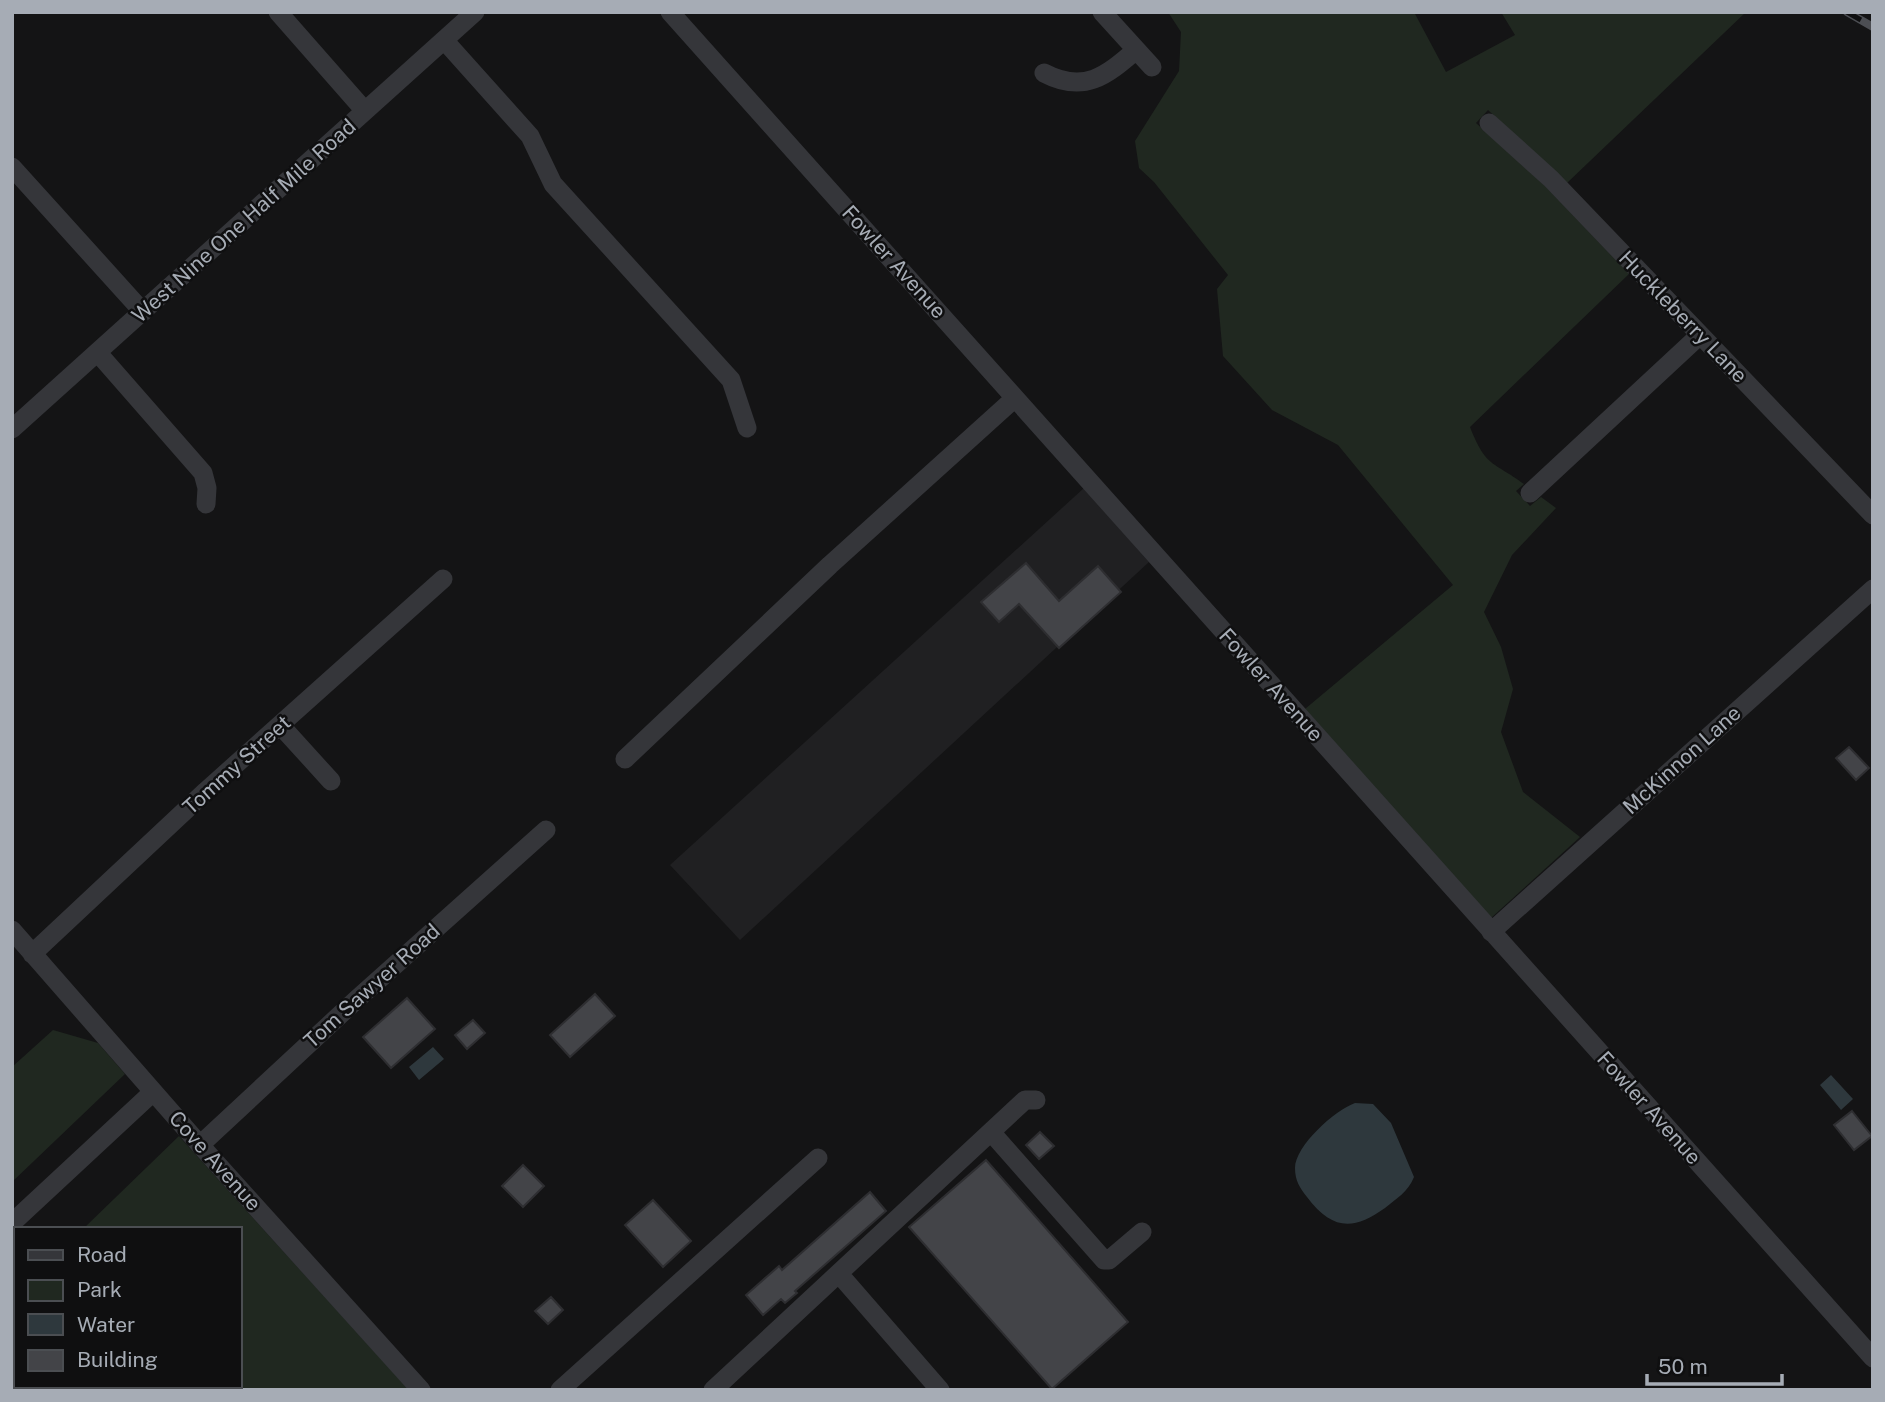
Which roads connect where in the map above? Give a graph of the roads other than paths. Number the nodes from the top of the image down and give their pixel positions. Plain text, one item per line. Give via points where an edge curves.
1 (278, 12) edge
2 (474, 12) edge
3 (670, 12) edge
4 (1102, 12) edge
5 (444, 40) junction
6 (1136, 50) junction
7 (1152, 67) dead end
8 (1044, 73) dead end
9 (365, 111) junction
10 (1489, 123) dead end
11 (12, 167) edge
12 (143, 312) junction
13 (1700, 335) junction
14 (97, 352) junction
15 (1015, 398) junction
16 (747, 428) dead end
17 (12, 429) edge
18 (1530, 493) dead end
19 (206, 504) dead end
20 (1873, 515) edge
21 (443, 579) dead end
22 (1873, 589) edge
23 (281, 726) junction
24 (625, 759) dead end
25 (331, 781) dead end
26 (546, 830) dead end
27 (12, 930) edge
28 (1491, 932) junction
29 (32, 954) junction
30 (153, 1092) junction
31 (1036, 1100) dead end
32 (991, 1132) junction
33 (200, 1145) junction
34 (818, 1158) dead end
35 (12, 1223) edge
36 (1142, 1232) dead end
37 (840, 1275) junction
38 (1873, 1358) edge
39 (421, 1390) edge
40 (559, 1390) edge
41 (713, 1390) edge
42 (940, 1390) edge

1 - 9 street
2 - 5 street, West Nine One Half Mile Road
3 - 15 street, Fowler Avenue
4 - 6 street
5 - 9 street, West Nine One Half Mile Road
5 - 16 street via 516,118 553,184 731,380
6 - 7 street
6 - 8 street via 1115,68 1087,82 1063,82
9 - 12 street, West Nine One Half Mile Road
10 - 13 street, Huckleberry Lane via 1551,179
11 - 12 street
12 - 14 street, West Nine One Half Mile Road
13 - 18 street
13 - 20 street, Huckleberry Lane
14 - 17 street, West Nine One Half Mile Road
14 - 19 street via 204,473
15 - 24 street
15 - 28 street, Fowler Avenue
21 - 23 street, Tommy Street
22 - 28 street, McKinnon Lane
23 - 25 street
23 - 29 street, Tommy Street
26 - 33 street, Tom Sawyer Road
27 - 29 street, Cove Avenue
28 - 38 street, Fowler Avenue
29 - 30 street, Cove Avenue
30 - 33 street, Cove Avenue
30 - 35 street
31 - 32 street via 1025,1100
32 - 36 street via 1104,1260
32 - 37 street
33 - 39 street, Cove Avenue
34 - 40 street
37 - 41 street
37 - 42 street

